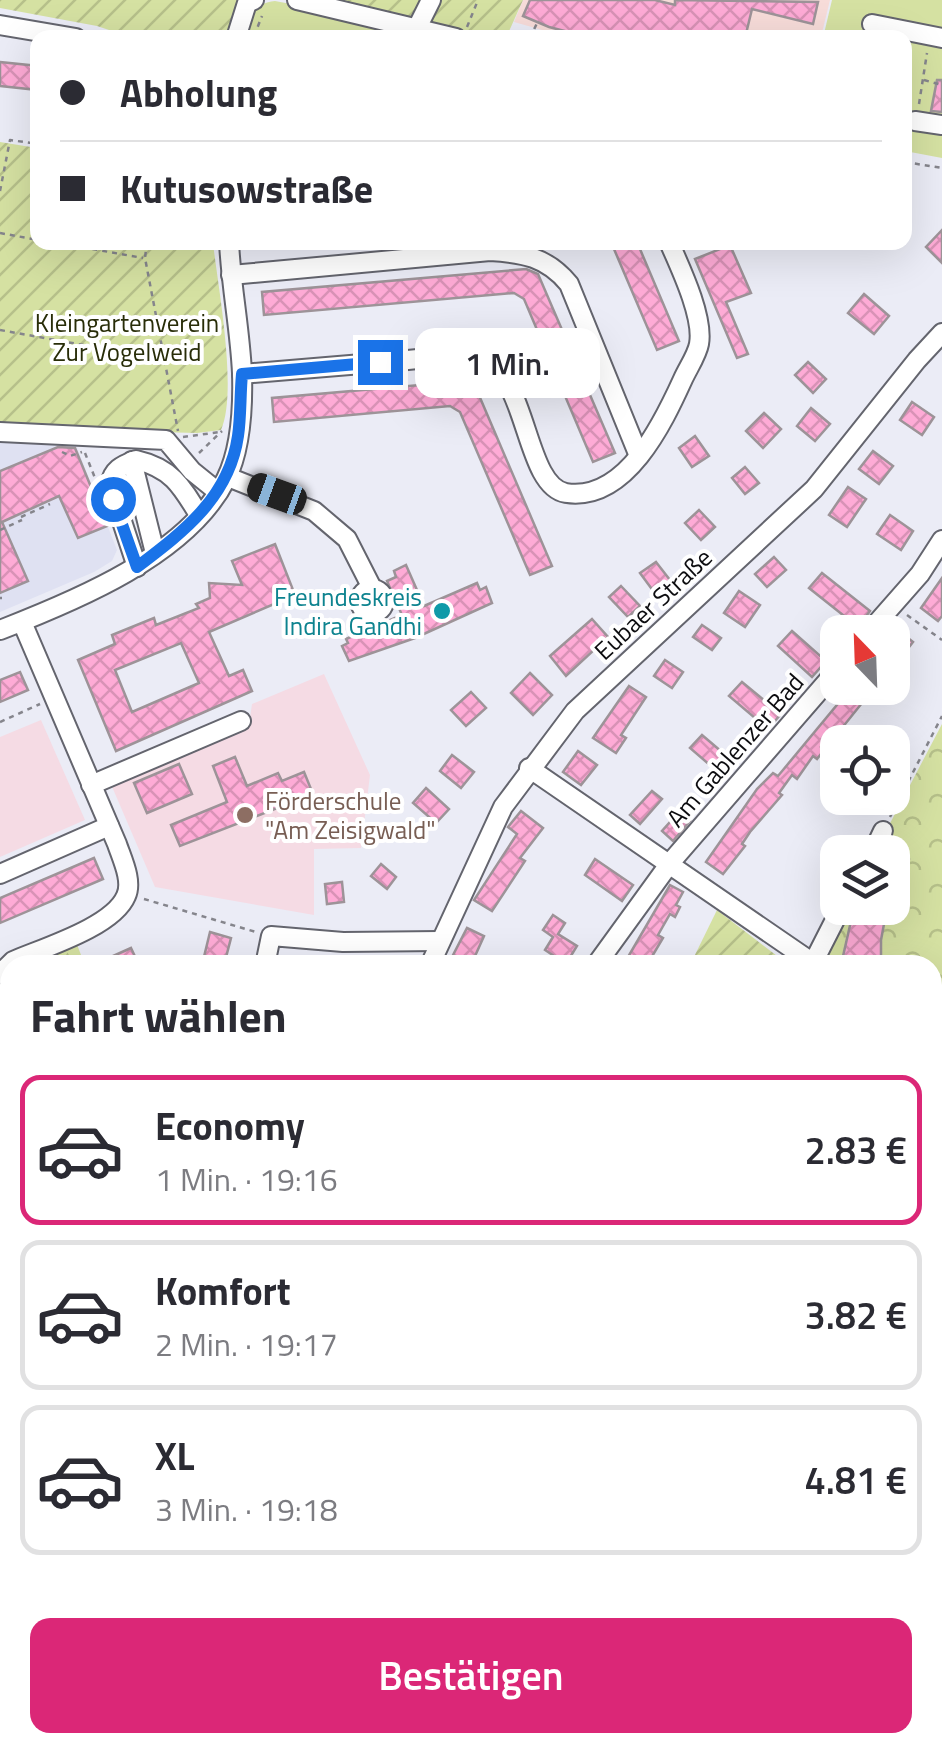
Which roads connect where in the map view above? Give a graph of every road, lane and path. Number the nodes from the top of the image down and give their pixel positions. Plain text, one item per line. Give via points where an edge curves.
1 (297, 0) edge
2 (431, 0) edge
3 (478, 0) edge
4 (258, 6) edge
5 (537, 23) dead end
6 (872, 24) dead end
7 (0, 25) edge
8 (416, 28) junction
9 (30, 30) edge
10 (238, 30) edge
11 (425, 30) edge
12 (463, 30) edge
13 (534, 30) edge
14 (904, 30) edge
15 (936, 36) edge
16 (924, 80) junction
17 (942, 85) edge
18 (915, 120) joint
19 (942, 126) edge
20 (0, 139) edge
21 (10, 140) junction
22 (30, 143) edge
23 (912, 163) edge
24 (942, 168) edge
25 (0, 191) edge
26 (0, 234) edge
27 (30, 239) edge
28 (99, 250) edge
29 (146, 250) edge
30 (228, 250) edge
31 (672, 250) edge
32 (145, 258) junction
33 (230, 275) junction
34 (0, 330) edge
35 (942, 333) edge
36 (164, 359) junction
37 (242, 374) junction
38 (221, 431) dead end
39 (0, 432) edge
40 (78, 433) junction
41 (61, 451) dead end
42 (76, 454) dead end
43 (639, 456) junction
44 (132, 461) junction
45 (96, 482) dead end
46 (223, 484) junction
47 (50, 504) dead end
48 (199, 515) junction
49 (0, 530) edge
50 (942, 540) edge
51 (155, 553) junction
52 (137, 567) junction
53 (372, 588) dead end
54 (894, 605) junction
55 (885, 615) edge
56 (22, 622) junction
57 (0, 630) edge
58 (942, 640) edge
59 (820, 690) edge
60 (55, 698) junction
61 (942, 716) edge
62 (240, 721) dead end
63 (0, 722) edge
64 (529, 768) junction
65 (91, 784) junction
66 (109, 826) junction
67 (883, 831) joint
68 (881, 835) edge
69 (670, 862) junction
70 (0, 874) edge
71 (128, 894) junction
72 (833, 925) edge
73 (270, 936) junction
74 (440, 941) junction
75 (28, 955) edge
76 (267, 955) edge
77 (434, 955) edge
78 (603, 955) edge
79 (799, 955) edge
80 (817, 955) edge

1 - 8 street
2 - 8 street
3 - 12 path
4 - 10 street via 247,3
5 - 13 path
6 - 14 street
7 - 9 street
8 - 11 street
15 - 16 path
16 - 17 path
16 - 18 path
18 - 19 street
20 - 21 path
21 - 22 path
21 - 25 path
23 - 24 path
26 - 27 path
28 - 32 path
29 - 32 path
30 - 33 street
31 - 43 street via 696,315 699,344
32 - 36 path
33 - 37 street
33 - 43 street via 490,251 525,253 551,264 569,284
34 - 36 path
35 - 64 street, Eubaer Straße via 814,489 575,711
36 - 38 path via 179,437
37 - 43 street via 476,360 506,382 553,488 582,493 602,487
37 - 46 street via 238,437
39 - 40 street
40 - 45 path
40 - 46 street via 166,440 192,470
41 - 42 path
44 - 48 street via 160,465
44 - 51 street
44 - 52 street via 111,476 110,486
46 - 48 street
46 - 53 street via 314,511 347,538
47 - 49 path
48 - 51 street
50 - 54 street
51 - 52 street
52 - 56 street
54 - 55 street
54 - 58 path
56 - 57 street
56 - 60 street
59 - 69 street, Am Gablenzer Bad
60 - 63 path
60 - 65 street
61 - 67 path
62 - 65 street
64 - 69 street, Am Gablenzer Bad
64 - 74 street, Eubaer Straße via 503,807
65 - 66 street
66 - 70 street
66 - 71 street
67 - 68 street
69 - 78 street, Am Gablenzer Bad
69 - 79 street, Am Gablenzer Bad
71 - 73 path
71 - 75 street via 112,916
72 - 80 street, Am Gablenzer Bad
73 - 74 street
73 - 76 street
74 - 77 street, Eubaer Straße

